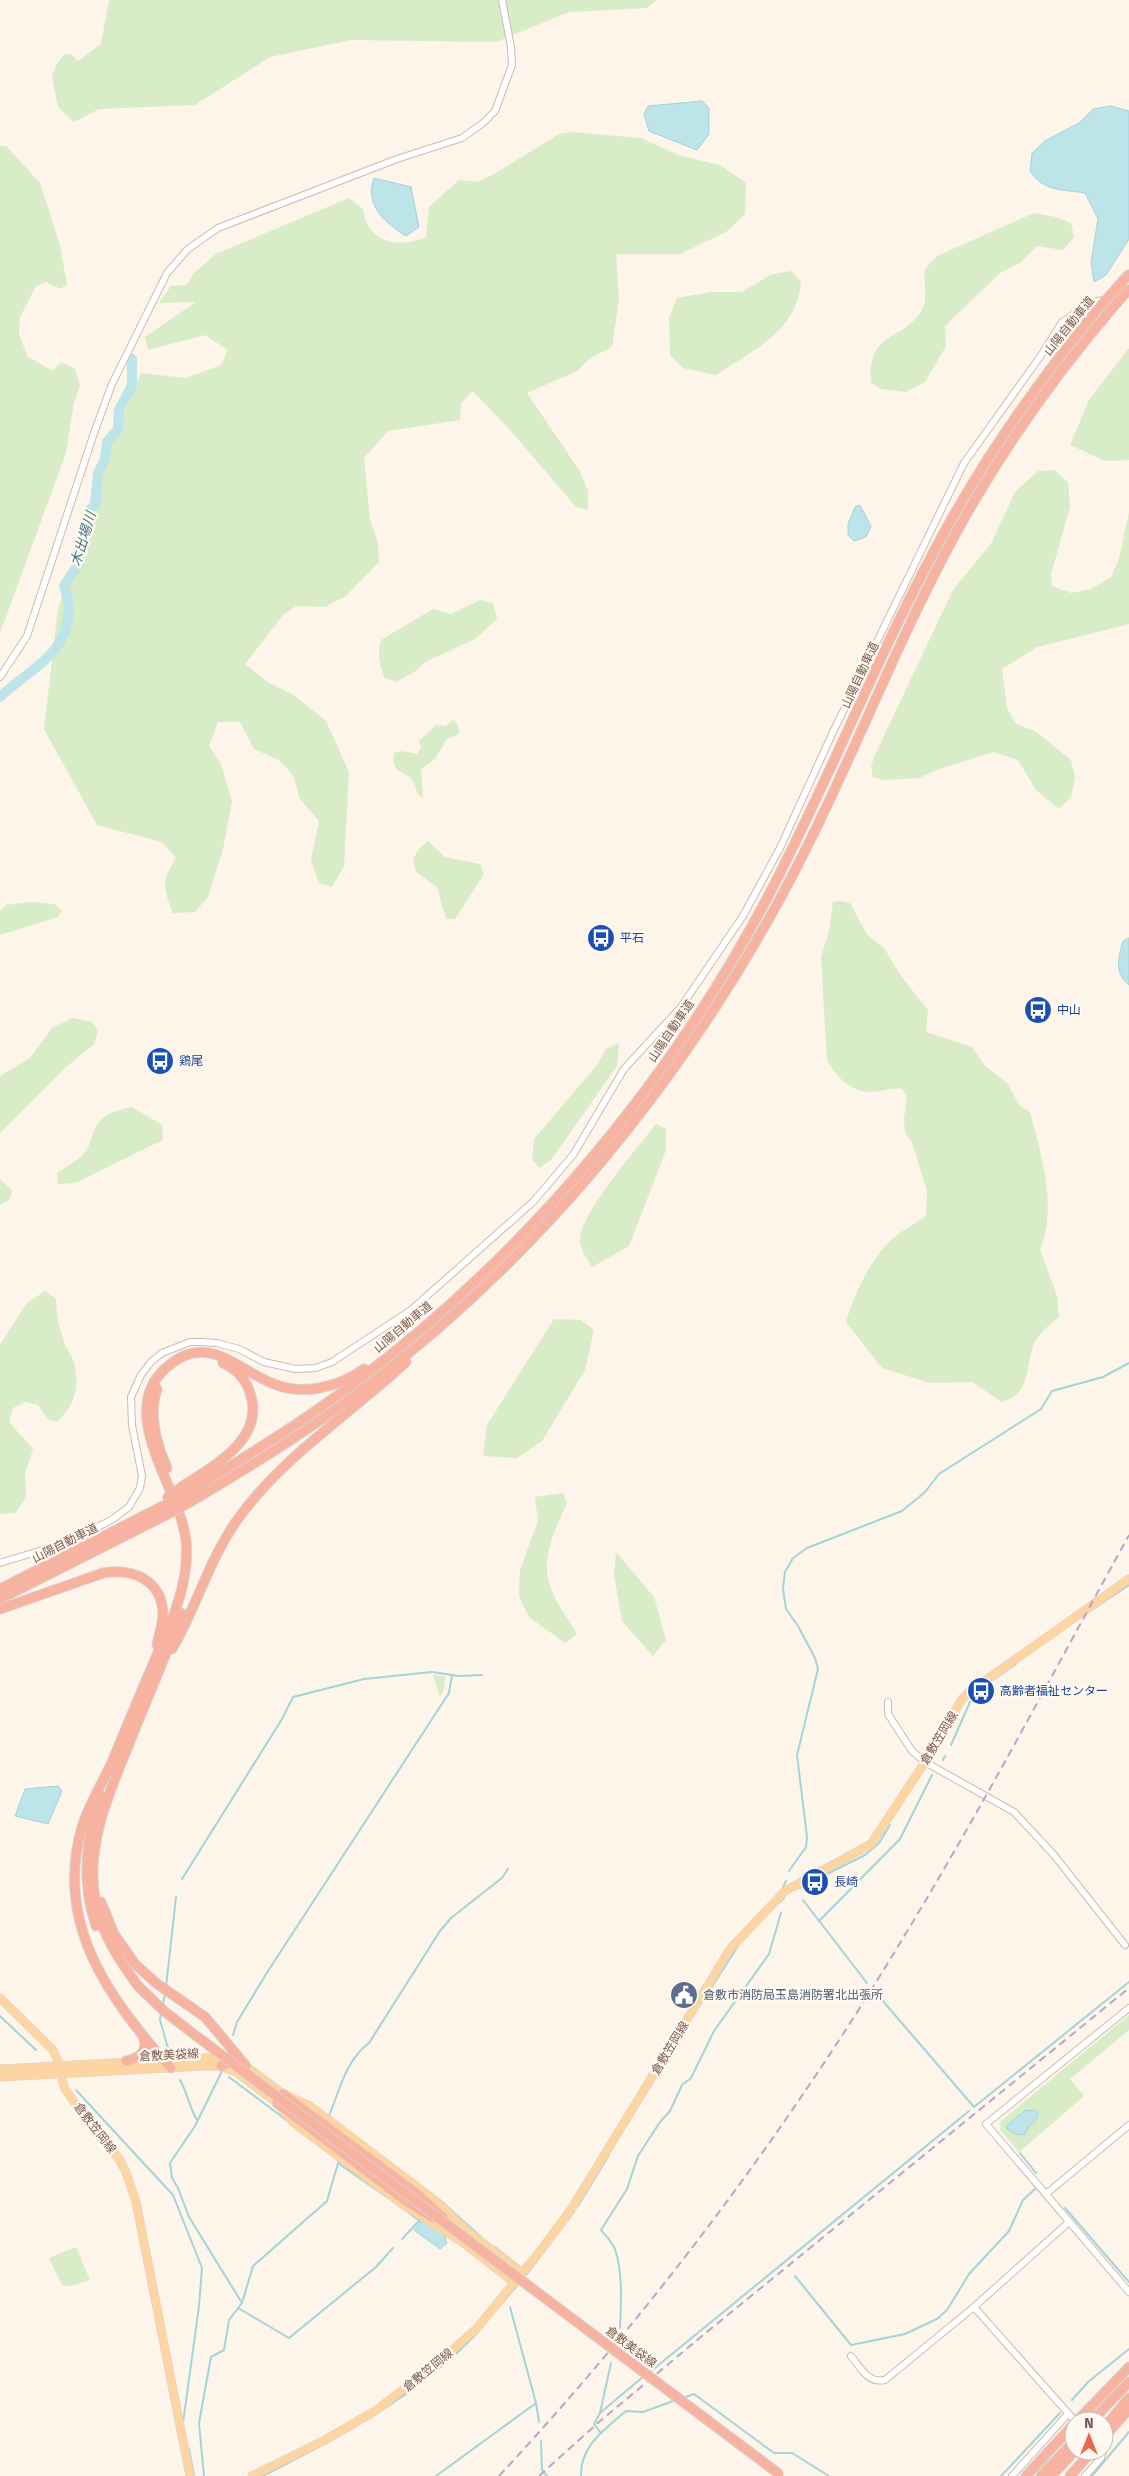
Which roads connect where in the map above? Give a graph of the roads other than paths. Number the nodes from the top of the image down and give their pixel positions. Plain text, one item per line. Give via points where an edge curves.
1 (502, 0) edge
2 (1129, 274) edge
3 (1129, 289) edge
4 (1129, 293) edge
5 (0, 677) edge
6 (469, 1300) junction
7 (400, 1347) junction
8 (185, 1489) junction
9 (0, 1563) edge
10 (1129, 1578) edge
11 (0, 1589) edge
12 (0, 1599) edge
13 (0, 1610) edge
14 (154, 1673) junction
15 (888, 1702) dead end
16 (925, 1762) junction
17 (110, 1764) junction
18 (94, 1863) junction
19 (1125, 1945) dead end
20 (138, 1986) junction
21 (0, 1998) edge
22 (1129, 2008) edge
23 (142, 2034) junction
24 (230, 2046) junction
25 (231, 2058) junction
26 (163, 2059) junction
27 (126, 2061) junction
28 (221, 2066) junction
29 (246, 2066) junction
30 (171, 2068) junction
31 (0, 2069) edge
32 (60, 2069) junction
33 (0, 2077) edge
34 (284, 2094) junction
35 (277, 2103) junction
36 (1129, 2125) edge
37 (1046, 2194) junction
38 (1070, 2222) junction
39 (465, 2238) junction
40 (522, 2273) junction
41 (515, 2283) junction
42 (1129, 2292) edge
43 (974, 2307) junction
44 (851, 2356) dead end
45 (1129, 2367) edge
46 (1129, 2382) edge
47 (1129, 2393) edge
48 (1129, 2398) edge
49 (1129, 2408) edge
50 (1065, 2411) edge
51 (1086, 2411) edge
52 (1101, 2411) edge
53 (1112, 2411) edge
54 (1114, 2416) edge
55 (1064, 2418) edge
56 (1114, 2425) edge
57 (1064, 2434) edge
58 (1064, 2452) edge
59 (1065, 2461) edge
60 (1077, 2461) edge
61 (1083, 2461) edge
62 (1098, 2461) edge
63 (781, 2475) edge
64 (190, 2476) edge
65 (252, 2476) edge
66 (1012, 2476) edge
67 (1026, 2476) edge
68 (1041, 2476) edge
69 (1051, 2476) edge
70 (1064, 2476) edge
71 (1070, 2476) edge
72 (1085, 2476) edge

1 - 5 street via 512,65 497,106 483,123 462,138 397,159 218,228 188,249 167,273 112,384 27,636
2 - 7 highway, 山陽自動車道, bridge via 1062,352 966,494 913,594 772,889 672,1053 600,1148 506,1252
3 - 6 highway, 山陽自動車道, bridge via 1032,411 975,500 922,600 783,894 682,1059 607,1155 542,1227
4 - 9 street via 1091,303 1062,322 964,462 832,732 780,848 742,916 686,999 624,1069 572,1155 538,1196 411,1310 332,1362 316,1368 295,1369 264,1362 239,1349 202,1342 190,1342 162,1353 141,1375 132,1397 132,1425 142,1476 140,1488 129,1507 68,1542
6 - 12 highway, 山陽自動車道, bridge via 411,1351 290,1441 172,1512
6 - 14 highway via 396,1372 288,1462 254,1498 216,1556 180,1636
7 - 8 highway, 山陽自動車道 via 300,1422
7 - 14 highway via 348,1378 313,1389 274,1384 231,1360 211,1353 182,1357 159,1374 148,1398 147,1424 182,1521 186,1560 179,1602
8 - 11 highway, 山陽自動車道, bridge via 81,1549
8 - 14 highway via 231,1452 251,1423 252,1398 245,1382 234,1369 212,1359 194,1360 172,1370 161,1382 154,1398 155,1433 185,1509 192,1549 190,1581 184,1604
10 - 16 main road, 倉敷笠岡線 via 968,1693
13 - 14 highway via 103,1573 134,1573 152,1586 162,1604
14 - 17 highway
14 - 18 highway via 105,1803
15 - 16 street via 888,1714 897,1730 912,1751
16 - 19 street via 1014,1812 1054,1854
16 - 40 main road, 倉敷笠岡線 via 871,1844 785,1891 730,1950 578,2198
17 - 20 highway via 90,1832 86,1858 87,1888 93,1917 104,1943
17 - 23 highway via 82,1828 74,1872 76,1903 93,1961
18 - 20 highway via 94,1893 103,1926 118,1957
18 - 24 highway via 101,1902 114,1934 135,1964 156,1983 206,2017
20 - 39 highway, bridge via 187,2029
21 - 32 main road via 48,2044
22 - 37 street via 986,2124
23 - 26 highway
23 - 27 highway via 145,2050 137,2058
24 - 25 highway
24 - 29 highway
25 - 26 main road, 倉敷美袋線
25 - 28 highway
25 - 29 main road, 倉敷美袋線
26 - 27 main road, 倉敷美袋線
26 - 30 highway
27 - 32 main road, 倉敷美袋線
28 - 30 main road, 倉敷美袋線
28 - 35 main road, 倉敷美袋線 via 236,2072
29 - 34 main road, 倉敷美袋線
30 - 32 main road, 倉敷美袋線
31 - 32 main road
32 - 33 main road
32 - 64 main road, 倉敷笠岡線 via 64,2087 119,2159 132,2188
34 - 39 highway, bridge via 416,2193
34 - 40 main road, 倉敷美袋線 via 310,2106 432,2198 471,2234
35 - 39 highway, bridge via 407,2202
35 - 41 main road, 倉敷美袋線 via 301,2129
36 - 37 street
37 - 38 street
38 - 42 street
38 - 43 street
39 - 63 highway, 倉敷美袋線, bridge
40 - 41 main road, 倉敷笠岡線
41 - 65 main road, 倉敷笠岡線 via 461,2344 390,2401 325,2440
43 - 44 street via 885,2380 869,2378
43 - 50 street
45 - 51 highway
46 - 52 highway
47 - 53 highway
48 - 54 highway
49 - 56 highway
55 - 66 street
57 - 67 highway
58 - 68 highway
59 - 69 highway
60 - 70 highway
61 - 71 highway
62 - 72 street

